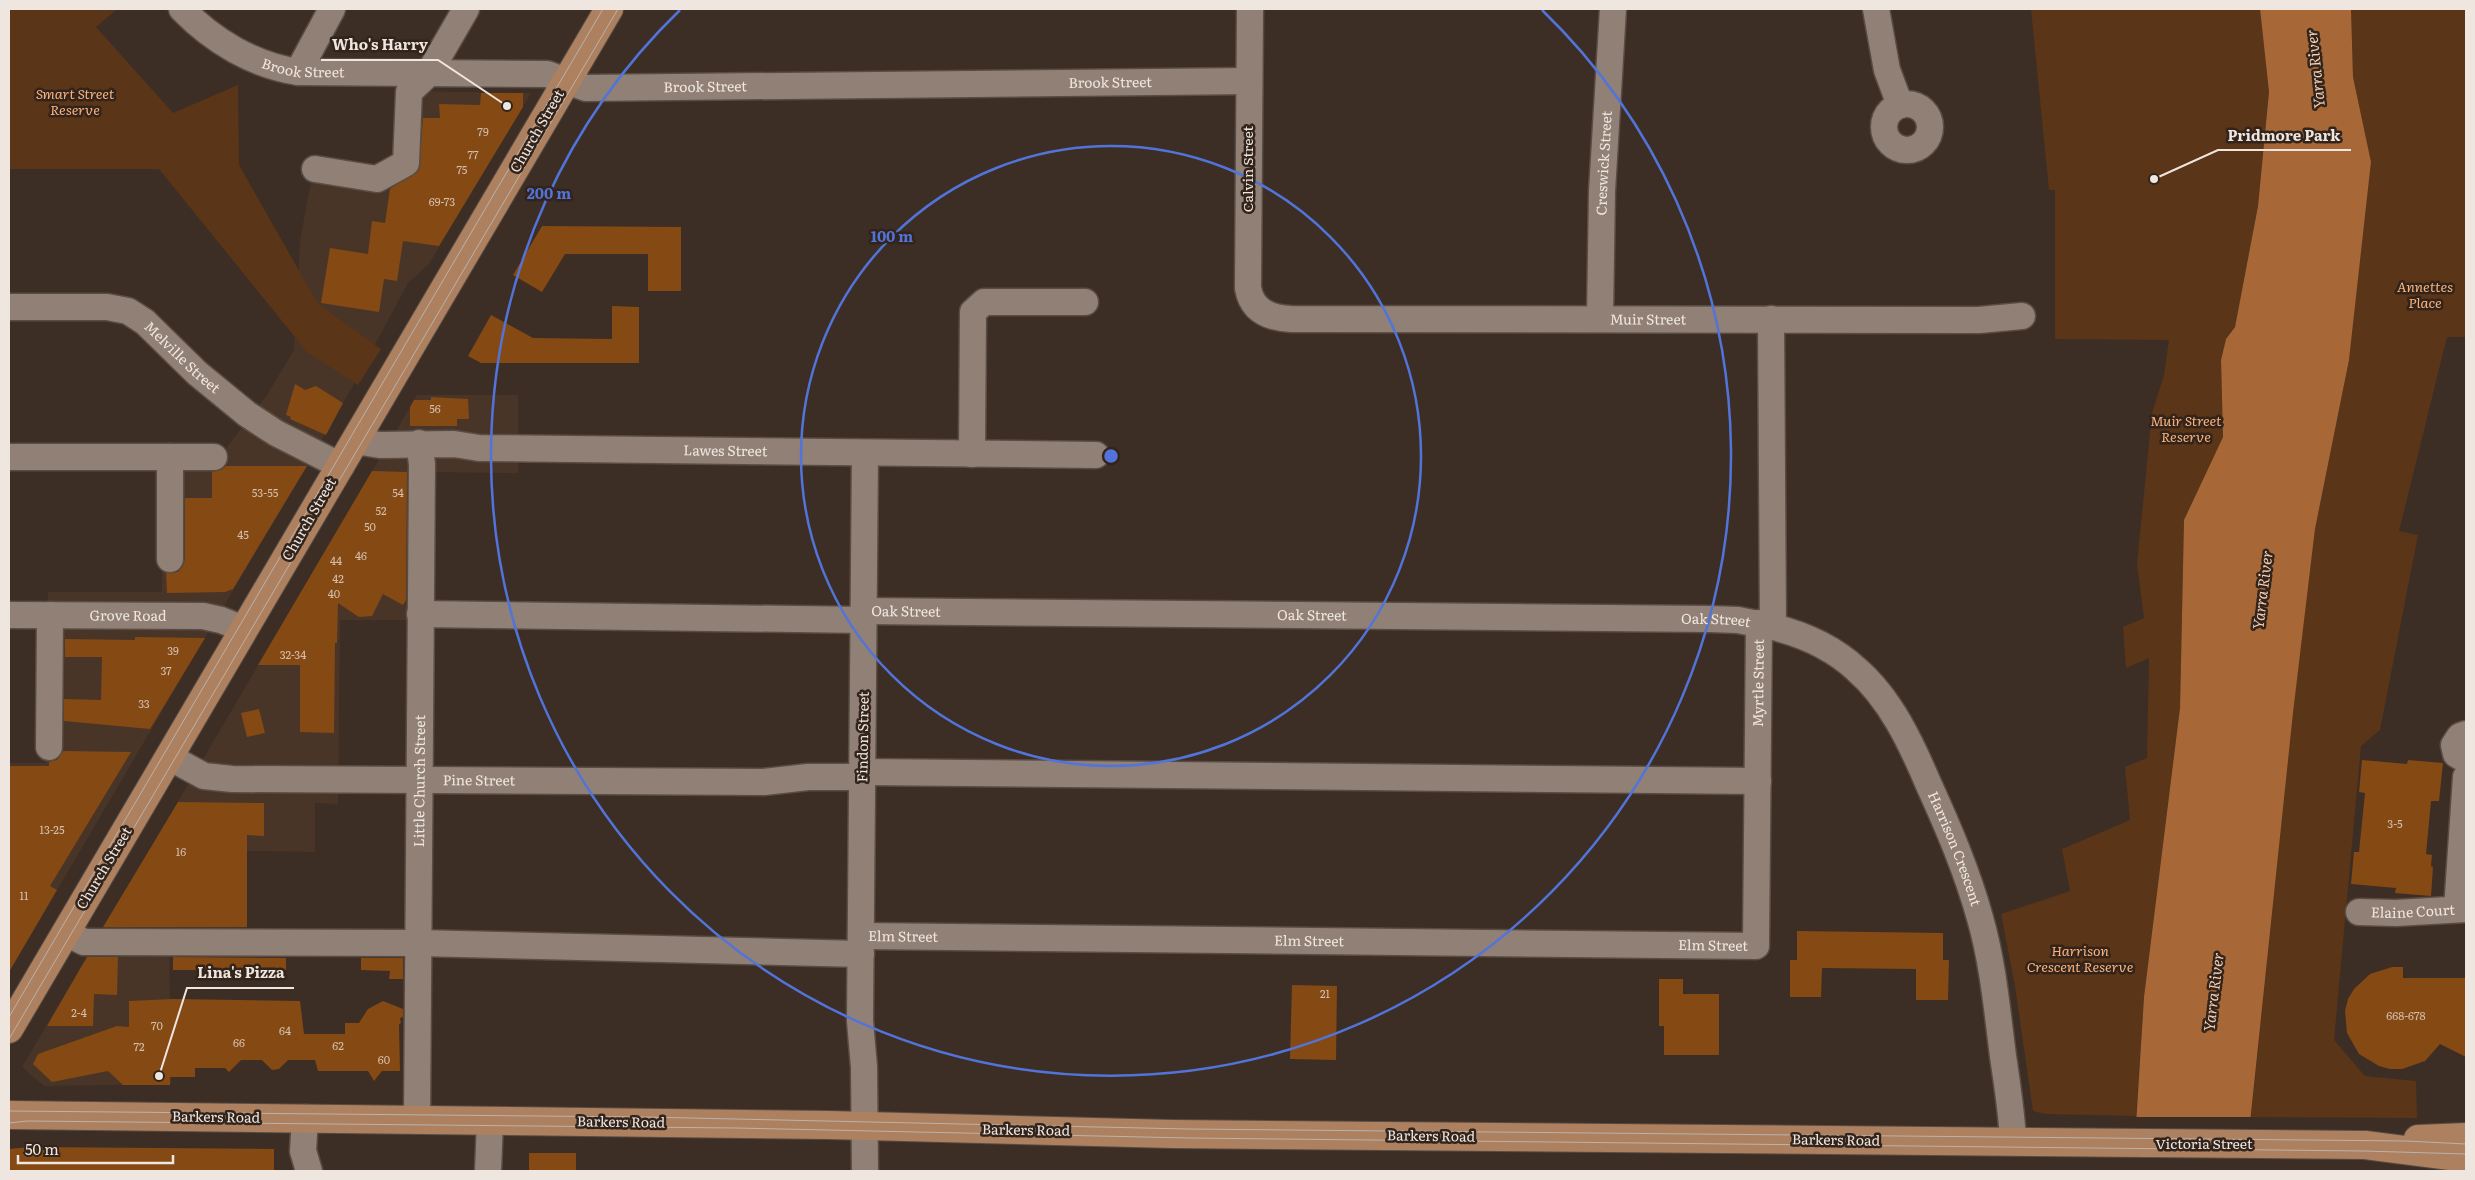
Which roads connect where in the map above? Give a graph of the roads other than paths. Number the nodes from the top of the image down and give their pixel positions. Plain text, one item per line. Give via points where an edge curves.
1 (182, 9) edge
2 (332, 9) edge
3 (466, 9) edge
4 (609, 9) edge
5 (1250, 9) edge
6 (1613, 9) edge
7 (1876, 9) edge
8 (298, 72) junction
9 (428, 74) junction
10 (1249, 80) junction
11 (567, 81) junction
12 (1900, 105) dead end
13 (315, 169) dead end
14 (1085, 302) dead end
15 (9, 306) edge
16 (2022, 316) dead end
17 (1273, 317) joint
18 (1600, 318) junction
19 (1771, 319) junction
20 (355, 442) junction
21 (419, 443) junction
22 (865, 453) junction
23 (972, 454) junction
24 (1096, 455) dead end
25 (9, 456) edge
26 (170, 457) junction
27 (214, 457) dead end
28 (340, 466) junction
29 (170, 559) dead end
30 (420, 614) junction
31 (9, 615) edge
32 (50, 615) junction
33 (864, 615) junction
34 (1766, 625) junction
35 (244, 629) junction
36 (2466, 734) edge
37 (49, 747) dead end
38 (169, 757) junction
39 (2466, 760) edge
40 (2466, 776) edge
41 (420, 780) junction
42 (862, 780) junction
43 (1758, 781) junction
44 (2462, 909) edge
45 (2359, 912) dead end
46 (66, 933) junction
47 (418, 943) junction
48 (861, 945) junction
49 (1756, 946) joint
50 (9, 1029) edge
51 (9, 1115) edge
52 (305, 1118) junction
53 (417, 1120) junction
54 (490, 1121) junction
55 (859, 1126) junction
56 (2466, 1137) edge
57 (2013, 1142) junction
58 (2042, 1142) joint
59 (2365, 1145) junction
60 (2466, 1158) edge
61 (309, 1171) edge
62 (488, 1171) edge
63 (851, 1171) edge
64 (865, 1171) edge

1 - 8 street, Brook Street via 212,36 233,49 270,65
2 - 8 street
3 - 9 street
4 - 11 main road, Church Street
5 - 10 street, Calvin Street
6 - 18 street, Creswick Street via 1602,191
7 - 12 street via 1888,70
8 - 9 street, Brook Street
9 - 11 street, Brook Street via 547,74
9 - 13 street via 409,92 406,164 377,179
10 - 11 street, Brook Street via 586,88
10 - 17 street, Calvin Street via 1248,288 1253,304
11 - 20 main road, Church Street
14 - 23 street via 984,302 973,312
15 - 28 street, Melville Street via 107,307 128,311 145,322 197,373 247,414
16 - 19 street, Muir Street via 1979,320
17 - 18 street, Muir Street
18 - 19 street, Muir Street
19 - 34 street, Myrtle Street
20 - 21 street, Lawes Street via 380,445
20 - 28 main road, Church Street
21 - 22 street, Lawes Street via 479,448
21 - 30 street, Little Church Street via 422,464
22 - 23 street, Lawes Street
22 - 33 street, Findon Street
23 - 24 street, Lawes Street
25 - 26 street
26 - 27 street
26 - 29 street
28 - 35 main road, Church Street
30 - 33 street, Oak Street
30 - 41 street, Little Church Street
31 - 32 street, Grove Road
32 - 35 street, Grove Road via 203,616
32 - 37 street
33 - 34 street, Oak Street via 1710,619
33 - 42 street, Findon Street
34 - 43 street, Myrtle Street
34 - 57 street, Harrison Crescent via 1807,636 1832,649 1857,669 1900,725 1918,760 1966,872 1980,919 1993,978
35 - 38 main road, Church Street
36 - 39 street via 2457,739 2454,750 2459,758
38 - 41 street, Pine Street via 215,778
38 - 46 main road, Church Street
40 - 44 street
41 - 42 street, Pine Street via 764,782 808,777
41 - 47 street, Little Church Street
42 - 43 street, Pine Street
42 - 48 street, Findon Street
43 - 49 street, Myrtle Street
44 - 45 street, Elaine Court
46 - 47 street, Elm Street via 84,942
46 - 50 main road, Church Street
47 - 48 street, Elm Street
47 - 53 street, Little Church Street
48 - 49 street, Elm Street
48 - 55 street, Findon Street
51 - 52 main road, Barkers Road
52 - 53 main road, Barkers Road
52 - 61 street via 303,1151
53 - 54 main road, Barkers Road
54 - 55 main road, Barkers Road
54 - 62 street
55 - 57 main road, Barkers Road via 1180,1134
55 - 63 street
55 - 64 street
56 - 59 main road, Victoria Street
57 - 58 main road, Barkers Road
58 - 59 main road, Victoria Street
59 - 60 main road, Victoria Street

